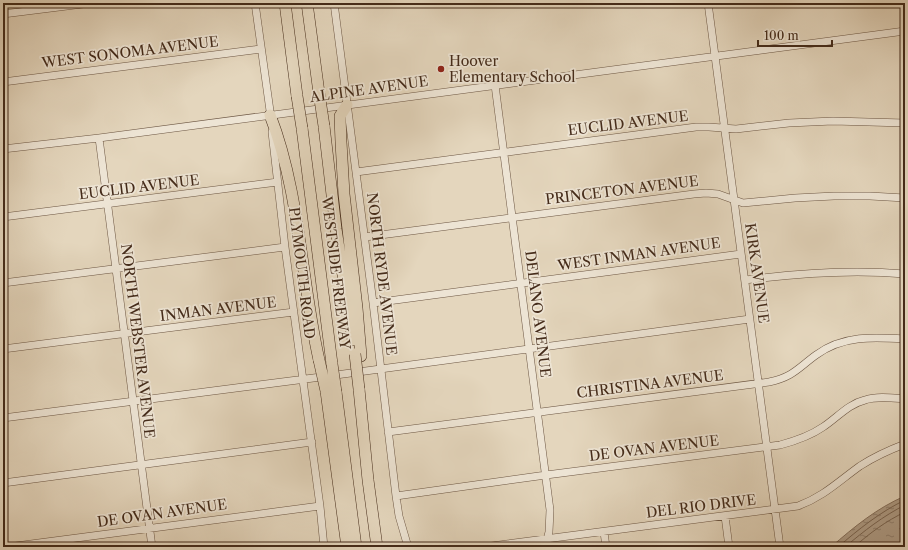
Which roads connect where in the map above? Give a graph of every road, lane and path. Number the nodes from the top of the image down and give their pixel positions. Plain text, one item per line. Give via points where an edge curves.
1 (91, 3) edge
2 (255, 3) edge
3 (284, 3) edge
4 (307, 3) edge
5 (334, 3) edge
6 (708, 3) edge
7 (3, 14) edge
8 (905, 31) edge
9 (261, 49) junction
10 (715, 56) junction
11 (3, 82) edge
12 (495, 85) junction
13 (347, 105) junction
14 (270, 115) junction
15 (905, 123) edge
16 (725, 128) junction
17 (99, 138) junction
18 (3, 149) edge
19 (504, 152) junction
20 (356, 172) junction
21 (278, 182) junction
22 (905, 198) edge
23 (734, 200) junction
24 (107, 204) junction
25 (3, 217) edge
26 (513, 217) junction
27 (365, 236) junction
28 (286, 247) junction
29 (741, 254) junction
30 (116, 269) junction
31 (905, 274) edge
32 (745, 280) junction
33 (3, 283) edge
34 (521, 283) junction
35 (373, 303) junction
36 (294, 312) junction
37 (750, 319) junction
38 (124, 334) junction
39 (905, 338) edge
40 (3, 349) edge
41 (529, 349) junction
42 (358, 355) junction
43 (381, 368) junction
44 (303, 379) junction
45 (758, 383) junction
46 (331, 391) junction
47 (905, 399) edge
48 (133, 400) junction
49 (537, 412) junction
50 (3, 418) edge
51 (388, 432) junction
52 (312, 442) junction
53 (905, 444) edge
54 (767, 446) junction
55 (141, 464) junction
56 (546, 475) junction
57 (3, 484) edge
58 (396, 496) junction
59 (320, 506) junction
60 (775, 510) junction
61 (725, 516) junction
62 (149, 527) junction
63 (604, 532) junction
64 (547, 539) junction
65 (8, 547) edge
66 (152, 547) edge
67 (324, 547) edge
68 (347, 547) edge
69 (356, 547) edge
70 (377, 547) edge
71 (408, 547) edge
72 (484, 547) edge
73 (545, 547) edge
74 (606, 547) edge
75 (729, 547) edge
76 (780, 547) edge

1 - 7 street
2 - 9 street, PLYMOUTH ROAD
3 - 46 highway, WESTSIDE FREEWAY, bridge via 332,364
4 - 42 highway, WESTSIDE FREEWAY, bridge via 336,229
5 - 13 street, NORTH RYDE AVENUE
6 - 10 street, KIRK AVENUE
8 - 10 street, ALPINE AVENUE
9 - 11 street, WEST SONOMA AVENUE
9 - 14 street, PLYMOUTH ROAD
10 - 12 street, ALPINE AVENUE
10 - 16 street, KIRK AVENUE
12 - 13 street, ALPINE AVENUE
12 - 19 street, DELANO AVENUE
13 - 14 street, ALPINE AVENUE
13 - 20 street, NORTH RYDE AVENUE
13 - 42 highway via 340,116 341,142 344,194 357,308
14 - 17 street, ALPINE AVENUE
14 - 21 street, PLYMOUTH ROAD
14 - 46 highway, bridge via 282,153 295,212 313,333 319,360
15 - 16 street, EUCLID AVENUE via 833,120
16 - 19 street, EUCLID AVENUE via 696,127
16 - 23 street, KIRK AVENUE
17 - 18 street, ALPINE AVENUE
17 - 24 street, NORTH WEBSTER AVENUE
19 - 20 street, EUCLID AVENUE
19 - 26 street, DELANO AVENUE
20 - 27 street, NORTH RYDE AVENUE
21 - 24 street, EUCLID AVENUE
21 - 28 street, PLYMOUTH ROAD
22 - 23 street, PRINCETON AVENUE via 834,196 744,203
23 - 26 street, PRINCETON AVENUE via 706,193
23 - 29 street, KIRK AVENUE
24 - 25 street, EUCLID AVENUE
24 - 30 street, NORTH WEBSTER AVENUE
26 - 27 street, PRINCETON AVENUE
26 - 34 street, DELANO AVENUE
27 - 35 street, NORTH RYDE AVENUE
28 - 30 street
28 - 36 street, PLYMOUTH ROAD
29 - 32 street, KIRK AVENUE
29 - 34 street, WEST INMAN AVENUE
30 - 33 street
30 - 38 street, NORTH WEBSTER AVENUE
31 - 32 street via 876,271 826,272
32 - 37 street, KIRK AVENUE
34 - 35 street, WEST INMAN AVENUE
34 - 41 street, DELANO AVENUE
35 - 43 street, NORTH RYDE AVENUE
36 - 38 street, INMAN AVENUE
36 - 44 street, PLYMOUTH ROAD
37 - 41 street
37 - 45 street, KIRK AVENUE
38 - 40 street, INMAN AVENUE
38 - 48 street, NORTH WEBSTER AVENUE
39 - 45 street, CHRISTINA AVENUE via 875,337 845,341 816,354 788,377
41 - 43 street
41 - 49 street, DELANO AVENUE
42 - 70 highway via 369,443 368,480
43 - 44 street
43 - 51 street, NORTH RYDE AVENUE
44 - 48 street
44 - 52 street, PLYMOUTH ROAD
45 - 49 street, CHRISTINA AVENUE
45 - 54 street, KIRK AVENUE
46 - 68 highway
46 - 69 highway, WESTSIDE FREEWAY
47 - 54 street, DE OVAN AVENUE via 864,400 847,408 810,435 795,441
48 - 50 street
48 - 55 street, NORTH WEBSTER AVENUE
49 - 51 street, CHRISTINA AVENUE
49 - 56 street, DELANO AVENUE
51 - 58 street, NORTH RYDE AVENUE
52 - 55 street
52 - 59 street, PLYMOUTH ROAD
53 - 60 street, DEL RIO DRIVE via 860,466 818,497 798,506
54 - 56 street, DE OVAN AVENUE
54 - 60 street, KIRK AVENUE
55 - 57 street
55 - 62 street, NORTH WEBSTER AVENUE
56 - 58 street, DE OVAN AVENUE
56 - 64 street, DELANO AVENUE via 550,510
58 - 71 street, NORTH RYDE AVENUE
59 - 62 street, DE OVAN AVENUE
59 - 67 street, PLYMOUTH ROAD
60 - 61 street, DEL RIO DRIVE
60 - 76 street, KIRK AVENUE
61 - 63 street, DEL RIO DRIVE
61 - 75 street
62 - 65 street, DE OVAN AVENUE
62 - 66 street, NORTH WEBSTER AVENUE
63 - 64 street, DEL RIO DRIVE
63 - 74 street
64 - 72 street, DEL RIO DRIVE
64 - 73 street, DELANO AVENUE

